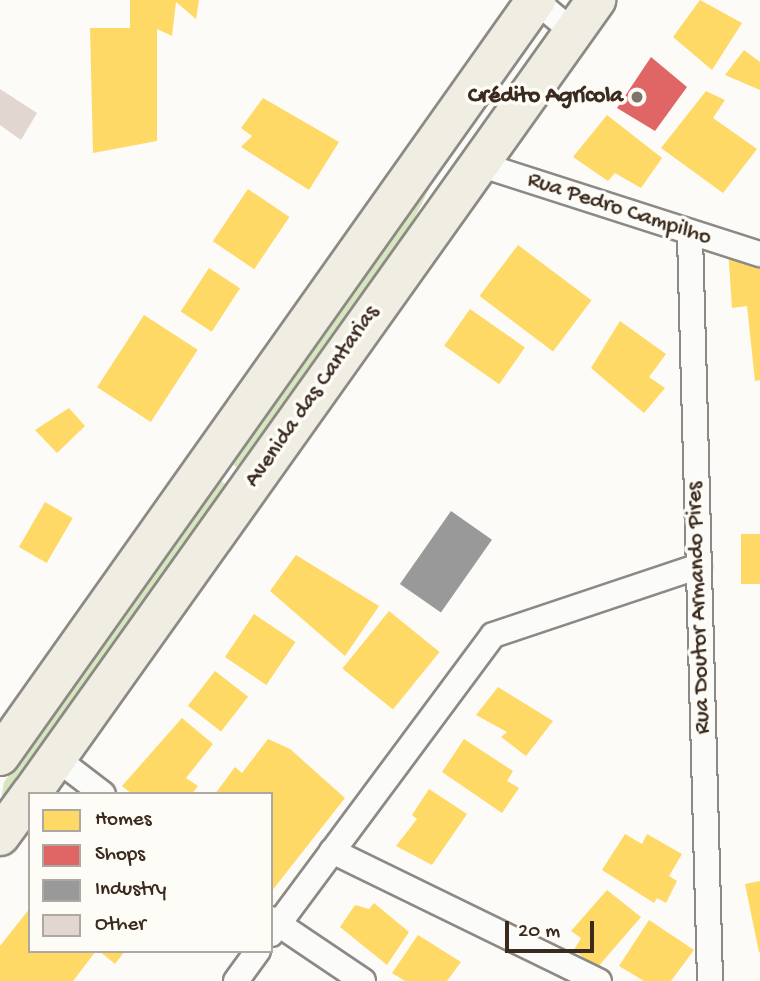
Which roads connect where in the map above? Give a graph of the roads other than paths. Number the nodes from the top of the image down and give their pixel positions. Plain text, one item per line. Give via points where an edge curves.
1 (535, 0) edge
2 (596, 0) edge
3 (573, 32) junction
4 (479, 164) junction
5 (432, 230) junction
6 (690, 236) junction
7 (760, 254) edge
8 (699, 566) junction
9 (0, 756) edge
10 (56, 758) junction
11 (31, 792) edge
12 (100, 792) edge
13 (28, 797) edge
14 (0, 836) edge
15 (332, 851) junction
16 (274, 926) edge
17 (257, 953) edge
18 (236, 981) edge
19 (363, 981) edge
20 (599, 981) edge
21 (710, 981) edge

1 - 3 street
1 - 5 main road via 538,38 455,164
1 - 9 main road, Avenida das Cantarias
2 - 3 main road, Avenida das Cantarias
3 - 4 main road, Avenida das Cantarias
4 - 5 main road, Avenida das Cantarias
4 - 6 street, Rua Pedro Campilho
5 - 10 main road, Avenida das Cantarias
6 - 7 street, Rua Pedro Campilho
6 - 8 street, Rua Doutor Armando Pires
8 - 15 street via 493,635
8 - 21 street, Rua Doutor Armando Pires
10 - 11 main road, Avenida das Cantarias
10 - 12 street
13 - 14 main road, Avenida das Cantarias
15 - 16 street
15 - 20 street
16 - 19 street
17 - 18 street

